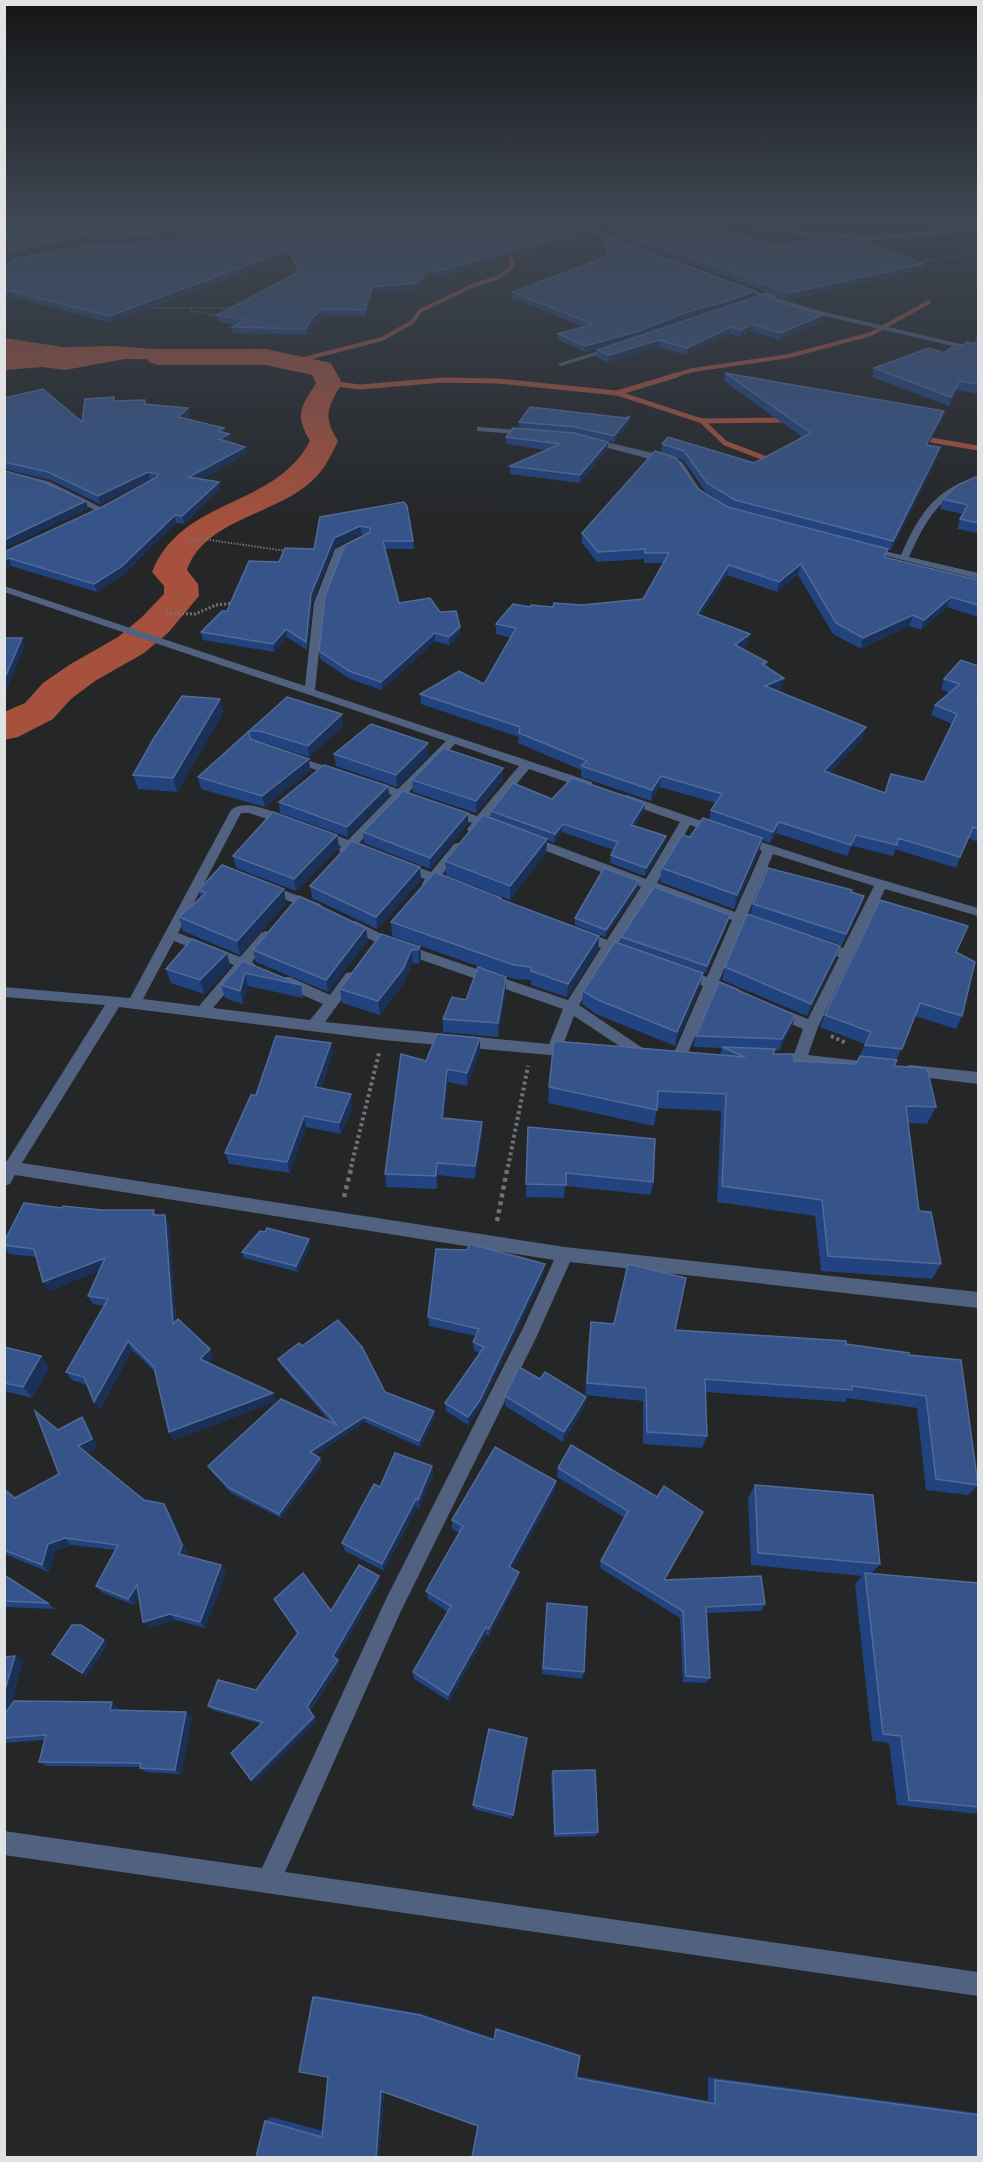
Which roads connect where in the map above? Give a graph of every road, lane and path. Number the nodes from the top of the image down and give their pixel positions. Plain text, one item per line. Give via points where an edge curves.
1 (865, 324) edge
2 (623, 346) edge
3 (978, 350) edge
4 (561, 364) dead end
5 (480, 429) dead end
6 (541, 434) edge
7 (574, 437) edge
8 (4, 472) edge
9 (978, 480) edge
10 (708, 501) edge
11 (111, 505) edge
12 (365, 538) edge
13 (189, 541) dead end
14 (853, 547) edge
15 (295, 551) edge
16 (904, 559) junction
17 (978, 576) edge
18 (7, 591) edge
19 (236, 603) edge
20 (166, 613) dead end
21 (310, 690) junction
22 (454, 739) junction
23 (278, 753) edge
24 (527, 764) junction
25 (401, 795) junction
26 (687, 820) junction
27 (479, 821) junction
28 (350, 844) junction
29 (770, 849) junction
30 (335, 860) edge
31 (433, 878) junction
32 (259, 884) edge
33 (881, 884) junction
34 (649, 885) junction
35 (466, 891) edge
36 (418, 896) edge
37 (978, 912) edge
38 (738, 918) junction
39 (277, 923) edge
40 (772, 930) edge
41 (570, 931) edge
42 (171, 935) junction
43 (804, 940) edge
44 (610, 947) junction
45 (845, 954) junction
46 (644, 959) edge
47 (242, 963) junction
48 (359, 965) edge
49 (666, 967) edge
50 (711, 983) junction
51 (4, 992) edge
52 (115, 1001) junction
53 (332, 1002) junction
54 (134, 1004) junction
55 (571, 1006) junction
56 (202, 1012) junction
57 (314, 1026) junction
58 (811, 1027) junction
59 (383, 1035) junction
60 (532, 1048) junction
61 (554, 1050) junction
62 (586, 1051) edge
63 (607, 1052) edge
64 (680, 1055) edge
65 (763, 1058) edge
66 (799, 1059) junction
67 (875, 1067) edge
68 (896, 1070) edge
69 (978, 1078) edge
70 (6, 1171) edge
71 (339, 1218) junction
72 (493, 1242) junction
73 (565, 1254) junction
74 (978, 1300) edge
75 (4, 1843) edge
76 (269, 1880) junction
77 (978, 1984) edge

1 - 3 street
2 - 4 street
5 - 6 street
7 - 10 street via 671,460 679,464
8 - 11 street via 47,484 98,512
9 - 16 street via 956,485 938,501 916,531
12 - 21 street via 340,549 319,603
13 - 15 path via 203,539
14 - 16 street
16 - 17 street
18 - 21 street
19 - 20 path via 216,605 195,614
21 - 22 street via 381,720
22 - 24 street
22 - 25 street
23 - 25 street
24 - 26 street
24 - 27 street
25 - 27 street
25 - 28 street
26 - 29 street
26 - 34 street
27 - 31 street
27 - 34 street
28 - 30 street
28 - 31 street
28 - 42 street via 304,828 273,810 237,810 214,867
29 - 33 street
29 - 38 street
31 - 35 street
31 - 36 street
32 - 55 street via 380,938
33 - 37 street
33 - 45 street
34 - 38 street
34 - 44 street
38 - 40 street
38 - 50 street
39 - 47 street
41 - 44 street
42 - 47 street
42 - 54 street
43 - 45 street
44 - 46 street
44 - 55 street
45 - 58 street
47 - 53 street
47 - 56 street
48 - 53 street
49 - 50 street
50 - 58 street
50 - 64 street
51 - 52 street
52 - 54 street
52 - 70 street
53 - 57 street
54 - 56 street
55 - 61 street
55 - 63 street via 644,1054
56 - 57 street
57 - 59 street
58 - 66 street
59 - 60 street
59 - 71 path
60 - 61 street
60 - 72 path
61 - 62 street
65 - 66 street
66 - 67 street
68 - 69 street
70 - 71 street
71 - 72 street
72 - 73 street
73 - 74 street
73 - 76 street via 393,1606
75 - 76 street
76 - 77 street

